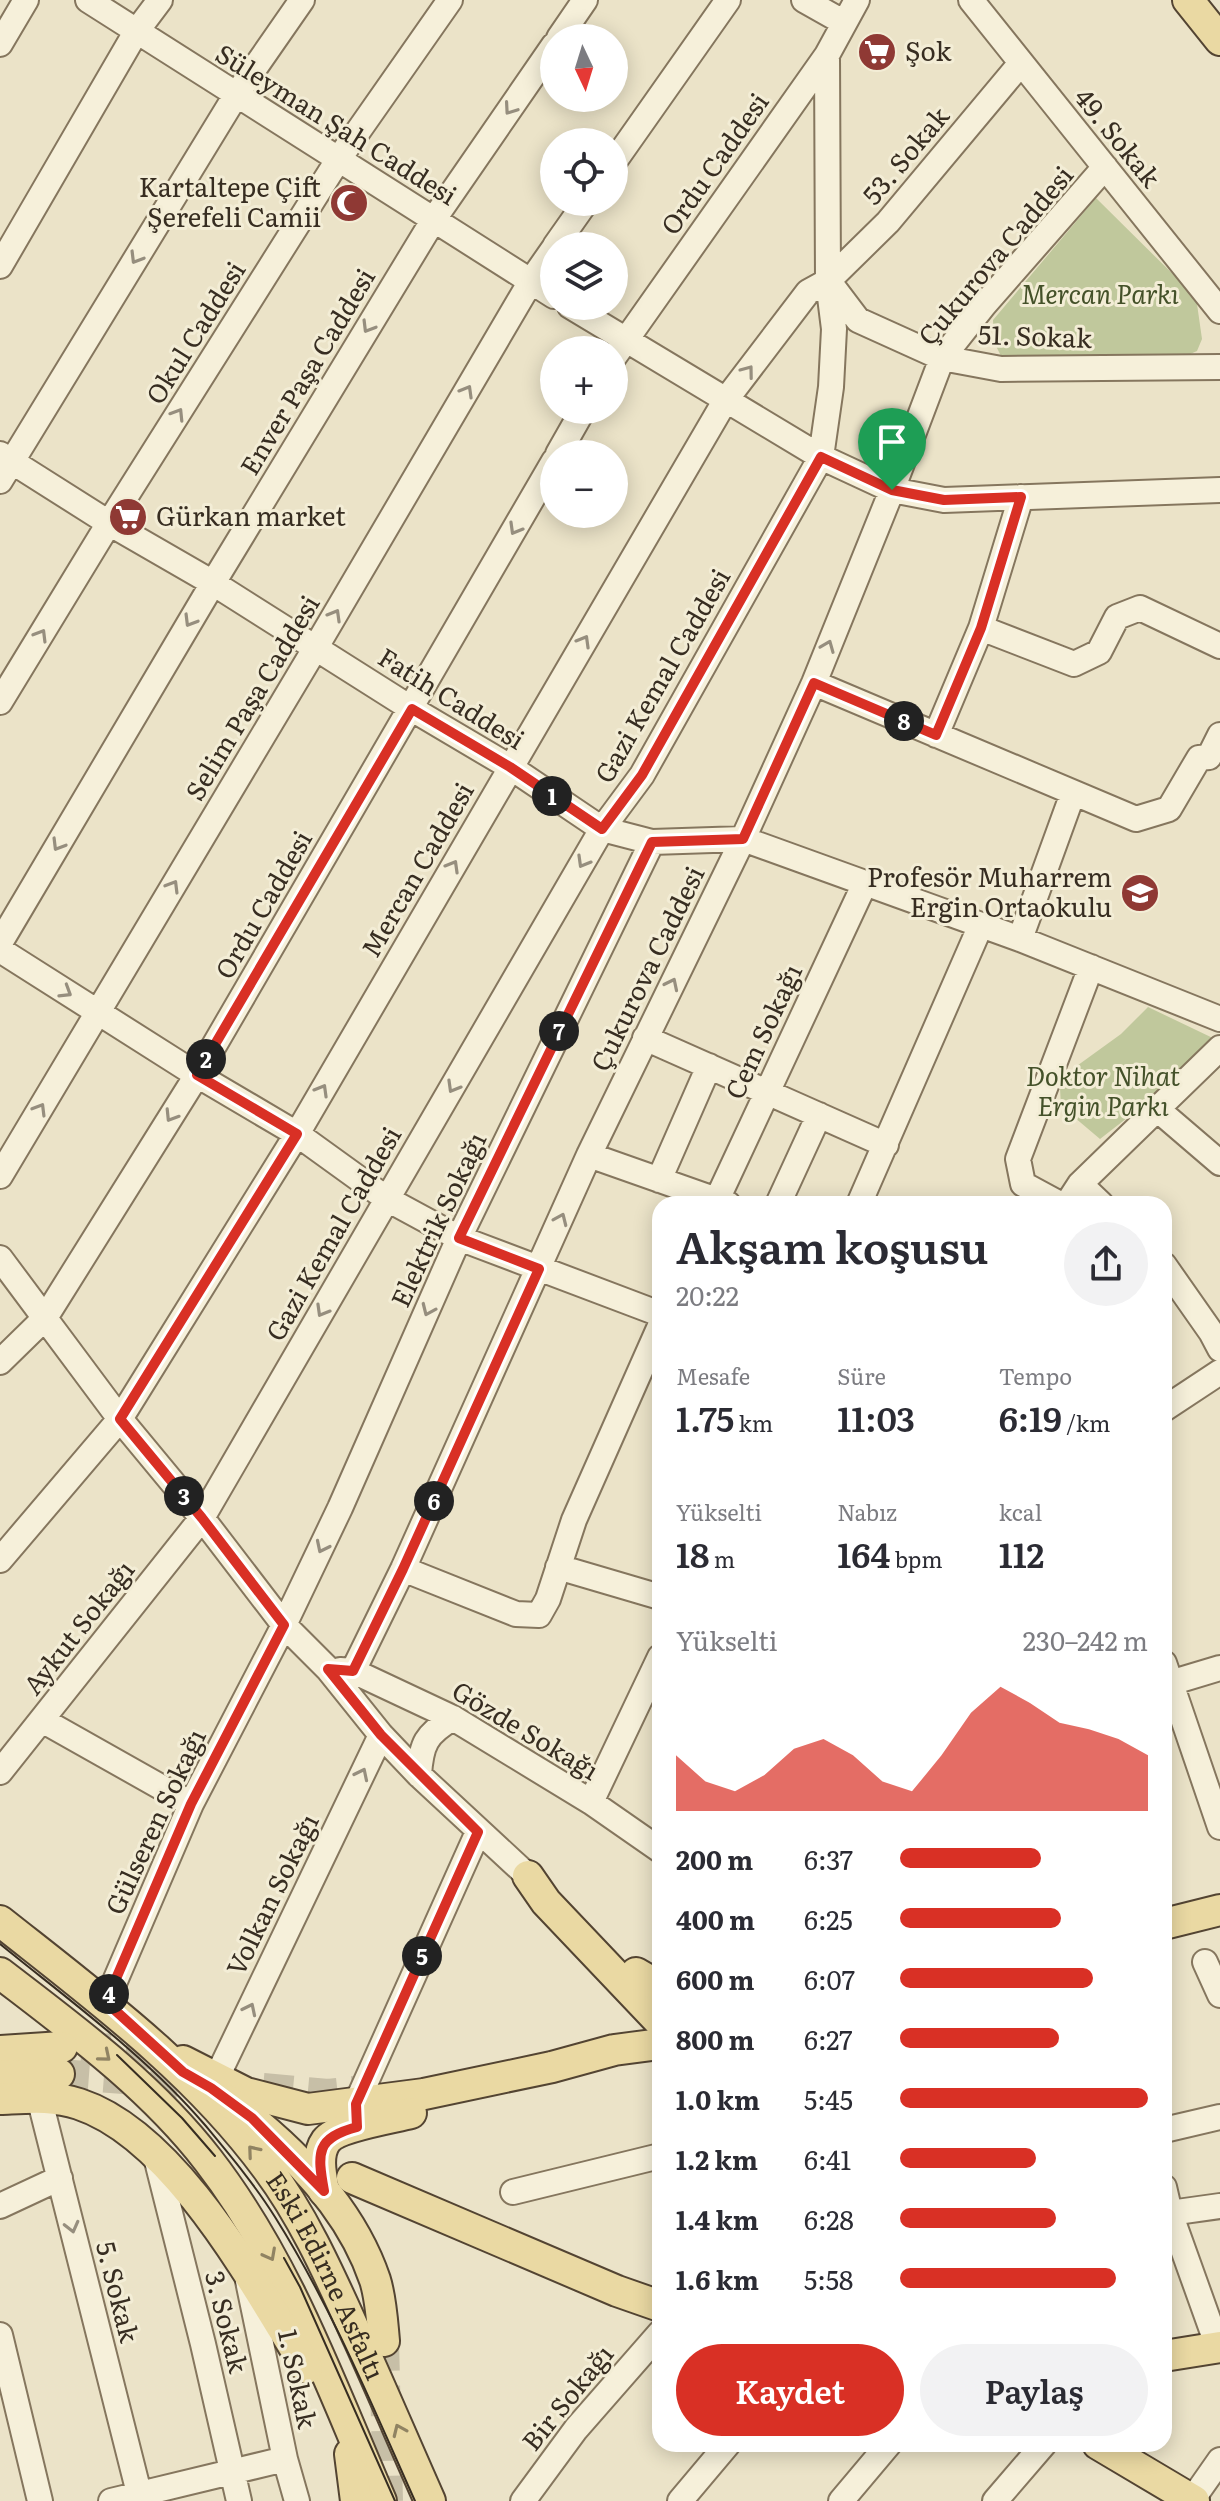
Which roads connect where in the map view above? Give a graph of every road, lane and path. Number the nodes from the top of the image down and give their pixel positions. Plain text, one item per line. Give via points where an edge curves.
1 (26, 0) edge
2 (88, 0) edge
3 (160, 0) edge
4 (302, 0) edge
5 (450, 0) edge
6 (585, 0) edge
7 (728, 0) edge
8 (804, 0) edge
9 (857, 0) edge
10 (971, 0) edge
11 (1188, 0) edge
12 (831, 12) edge
13 (569, 24) edge
14 (136, 32) junction
15 (1220, 40) edge
16 (0, 44) edge
17 (827, 55) junction
18 (1021, 63) junction
19 (540, 65) edge
20 (236, 95) junction
21 (628, 142) edge
22 (338, 160) junction
23 (1105, 167) junction
24 (434, 219) junction
25 (0, 266) edge
26 (540, 268) edge
27 (531, 281) junction
28 (828, 281) junction
29 (540, 287) edge
30 (1220, 311) edge
31 (586, 320) edge
32 (605, 336) edge
33 (628, 336) edge
34 (628, 352) edge
35 (942, 358) junction
36 (1220, 367) edge
37 (725, 401) junction
38 (821, 457) junction
39 (4, 465) edge
40 (540, 485) edge
41 (892, 490) junction
42 (1220, 490) edge
43 (1021, 497) junction
44 (109, 523) junction
45 (213, 583) junction
46 (981, 628) junction
47 (1220, 646) edge
48 (316, 647) junction
49 (814, 683) junction
50 (0, 702) edge
51 (412, 709) junction
52 (936, 735) junction
53 (1220, 735) edge
54 (1215, 759) edge
55 (510, 767) junction
56 (1073, 793) junction
57 (602, 829) junction
58 (743, 839) junction
59 (652, 842) junction
60 (865, 883) junction
61 (980, 927) junction
62 (1020, 939) junction
63 (0, 943) edge
64 (0, 950) edge
65 (1091, 967) junction
66 (98, 1012) junction
67 (1220, 1019) edge
68 (645, 1038) junction
69 (1220, 1048) edge
70 (709, 1066) junction
71 (197, 1075) junction
72 (766, 1092) junction
73 (1157, 1109) junction
74 (819, 1115) junction
75 (297, 1134) junction
76 (886, 1145) junction
77 (589, 1155) junction
78 (1220, 1163) edge
79 (0, 1176) edge
80 (659, 1180) junction
81 (1073, 1194) edge
82 (701, 1196) edge
83 (723, 1196) edge
84 (782, 1196) edge
85 (863, 1196) edge
86 (1045, 1196) edge
87 (387, 1199) junction
88 (459, 1238) junction
89 (0, 1258) edge
90 (539, 1269) junction
91 (1172, 1276) edge
92 (652, 1311) edge
93 (45, 1318) junction
94 (652, 1344) edge
95 (1220, 1349) edge
96 (0, 1362) edge
97 (1220, 1372) edge
98 (1172, 1404) edge
99 (120, 1419) junction
100 (202, 1518) junction
101 (0, 1560) edge
102 (558, 1567) junction
103 (403, 1569) junction
104 (652, 1595) edge
105 (284, 1625) junction
106 (1220, 1668) edge
107 (328, 1669) junction
108 (353, 1671) junction
109 (1172, 1673) edge
110 (652, 1674) edge
111 (1172, 1688) edge
112 (453, 1718) junction
113 (42, 1720) junction
114 (381, 1735) junction
115 (0, 1772) edge
116 (419, 1775) junction
117 (591, 1802) junction
118 (191, 1804) junction
119 (1220, 1827) edge
120 (478, 1832) junction
121 (652, 1844) edge
122 (528, 1876) joint
123 (1220, 1910) edge
124 (0, 1921) edge
125 (1172, 1922) edge
126 (1220, 1931) edge
127 (1172, 1943) edge
128 (1205, 1962) dead end
129 (0, 1973) edge
130 (641, 1983) edge
131 (1220, 1995) edge
132 (106, 2002) junction
133 (652, 2006) edge
134 (153, 2044) junction
135 (652, 2045) edge
136 (614, 2050) junction
137 (0, 2051) edge
138 (652, 2058) edge
139 (183, 2072) junction
140 (0, 2076) edge
141 (216, 2079) junction
142 (39, 2097) junction
143 (0, 2099) edge
144 (357, 2115) junction
145 (1220, 2117) edge
146 (1172, 2128) edge
147 (156, 2157) junction
148 (652, 2158) edge
149 (60, 2178) junction
150 (352, 2178) dead end
151 (324, 2191) junction
152 (513, 2192) dead end
153 (0, 2206) edge
154 (1220, 2206) edge
155 (1172, 2213) edge
156 (1172, 2218) edge
157 (245, 2267) junction
158 (652, 2303) edge
159 (0, 2335) edge
160 (384, 2341) tunnel mouth
161 (652, 2342) edge
162 (1219, 2347) edge
163 (1172, 2355) edge
164 (345, 2416) junction
165 (721, 2452) edge
166 (882, 2452) edge
167 (1037, 2452) edge
168 (1110, 2452) edge
169 (285, 2459) junction
170 (1220, 2460) edge
171 (232, 2471) junction
172 (1178, 2497) edge
173 (140, 2498) edge
174 (40, 2501) edge
175 (111, 2501) edge
176 (239, 2501) edge
177 (297, 2501) edge
178 (356, 2501) edge
179 (381, 2501) edge
180 (430, 2501) edge
181 (523, 2501) edge
182 (680, 2501) edge
183 (841, 2501) edge
184 (995, 2501) edge

1 - 16 street
2 - 14 street, Süleyman Şah Caddesi
3 - 14 street
4 - 20 street
5 - 22 street, Okul Caddesi
6 - 13 street
7 - 21 street
8 - 12 street
9 - 12 street, Ordu Caddesi
10 - 18 street, 49. Sokak
11 - 15 main road
12 - 17 street, Ordu Caddesi
14 - 20 street, Süleyman Şah Caddesi
14 - 25 street
17 - 28 street, Gazi Kemal Caddesi
17 - 33 street, Ordu Caddesi
18 - 23 street, 49. Sokak
18 - 28 street, 53. Sokak via 888,222
19 -> 24 street, Enver Paşa Caddesi
20 - 22 street, Süleyman Şah Caddesi
20 -> 39 street
22 - 24 street, Süleyman Şah Caddesi
44 -> 22 street, Okul Caddesi
23 - 30 street, 49. Sokak
23 - 35 street, Çukurova Caddesi
24 - 27 street, Süleyman Şah Caddesi
24 -> 45 street, Enver Paşa Caddesi
26 - 27 street, Selim Paşa Caddesi
27 - 29 street, Süleyman Şah Caddesi
48 -> 27 street, Selim Paşa Caddesi
28 - 35 street, 51. Sokak via 858,320
37 -> 28 street, Mercan Caddesi via 808,292
28 - 38 street, Gazi Kemal Caddesi via 834,329
31 - 32 street
34 - 37 street
35 - 36 street, 51. Sokak via 1001,369
35 - 41 street, Çukurova Caddesi
37 - 38 street
55 -> 37 street, Mercan Caddesi
38 - 41 street
38 - 57 street, Gazi Kemal Caddesi via 642,775
39 - 44 street, Fatih Caddesi
40 -> 51 street, Ordu Caddesi
41 - 43 street via 944,500
49 -> 41 street, Çukurova Caddesi
42 - 43 street
43 - 46 street
44 - 45 street, Fatih Caddesi
50 -> 44 street, Okul Caddesi
45 - 48 street, Fatih Caddesi
45 -> 63 street, Enver Paşa Caddesi
46 - 47 street via 1074,664 1099,652 1117,617 1140,608
46 - 52 street
48 - 51 street, Fatih Caddesi
66 -> 48 street, Selim Paşa Caddesi
49 - 52 street
49 - 58 street, Çukurova Caddesi
51 - 55 street, Fatih Caddesi
51 - 71 street, Ordu Caddesi
52 - 56 street
53 - 54 street
54 - 56 street via 1199,758 1169,809 1136,819
55 - 57 street, Fatih Caddesi
75 -> 55 street, Mercan Caddesi
56 - 62 street
57 - 59 street, Fatih Caddesi
57 -> 87 street, Gazi Kemal Caddesi
58 - 59 street, Fatih Caddesi
58 - 60 street, Fatih Caddesi
68 -> 58 street, Çukurova Caddesi
59 - 88 street, Elektrik Sokağı
60 - 61 street, Fatih Caddesi
60 - 72 street, Cem Sokağı
61 - 62 street, Fatih Caddesi
61 - 76 street
62 - 65 street, Fatih Caddesi
64 -> 66 street
65 - 67 street, Fatih Caddesi
65 - 86 street via 1018,1159 1023,1184
66 - 71 street
79 -> 66 street, Selim Paşa Caddesi
68 - 70 street
68 - 77 street, Çukurova Caddesi
69 - 73 street
70 - 72 street
70 - 80 street
71 - 75 street
71 -> 93 street, Ordu Caddesi
72 - 74 street
72 - 83 street, Cem Sokağı
73 - 78 street
73 - 81 street
74 - 76 street
74 - 84 street
75 - 87 street
75 - 99 street, Mercan Caddesi
76 - 85 street
77 - 80 street
90 -> 77 street, Çukurova Caddesi
80 - 82 street
87 - 88 street
87 -> 100 street, Gazi Kemal Caddesi
88 - 90 street
88 -> 105 street, Elektrik Sokağı
89 - 93 street
90 - 92 street
90 - 103 street, Çukurova Caddesi
91 - 95 street
93 - 96 street, Ordu Caddesi
93 - 99 street
94 - 102 street
97 - 98 street
99 - 100 street
99 - 101 street, Mercan Caddesi
100 - 105 street
100 - 113 street, Aykut Sokağı
102 - 103 street via 539,1615 516,1614
102 - 104 street
103 - 108 street, Çukurova Caddesi
105 - 107 street
105 - 118 street, Gülseren Sokağı
106 - 109 street
107 - 108 street
107 - 114 street
108 - 112 street, Gözde Sokağı
110 - 117 street
111 - 119 street
112 - 116 street via 433,1730 420,1751
112 - 117 street, Gözde Sokağı
113 - 115 street, Aykut Sokağı
113 - 118 street
114 - 116 street
141 -> 114 street, Volkan Sokağı
116 - 120 street
117 - 121 street, Gözde Sokağı
118 - 132 street, Gülseren Sokağı
120 - 122 street
120 - 144 street
122 - 130 main road via 561,1901
123 - 125 main road
124 - 132 main road, Eski Edirne Asfaltı
126 - 127 main road
128 - 131 street
129 -> 164 main road, Eski Edirne Asfaltı via 122,2071 206,2158 268,2250
130 - 133 main road
130 - 136 main road via 624,2038
132 - 134 main road, Eski Edirne Asfaltı
134 - 139 main road, Eski Edirne Asfaltı
134 - 141 main road
135 - 136 main road
136 - 144 main road
137 - 140 main road via 60,2061
138 - 144 main road
139 - 151 main road via 252,2118
180 -> 139 main road, Eski Edirne Asfaltı via 336,2290 290,2202
141 - 144 main road via 289,2106
142 - 143 main road
142 - 147 main road via 80,2104 100,2114
142 - 149 street, 5. Sokak
144 - 151 main road via 327,2140 320,2160
145 - 146 street
147 - 157 main road via 211,2217
147 - 171 street, 3. Sokak
148 - 152 street
149 - 153 street
149 -> 173 street, 5. Sokak
150 - 158 main road
151 - 160 main road via 365,2255
154 - 155 street
156 - 162 street
157 - 164 main road via 310,2372
157 - 169 street, 1. Sokak
159 - 174 street
161 - 181 street, Bir Sokağı via 576,2429
162 - 163 main road
164 - 178 main road
164 - 179 main road, Eski Edirne Asfaltı
165 - 182 street
166 - 183 street
167 - 184 street
168 - 172 main road
169 - 171 street
169 - 177 street, 1. Sokak
170 - 172 street
171 - 173 street
171 - 176 street, 3. Sokak
173 - 175 street

